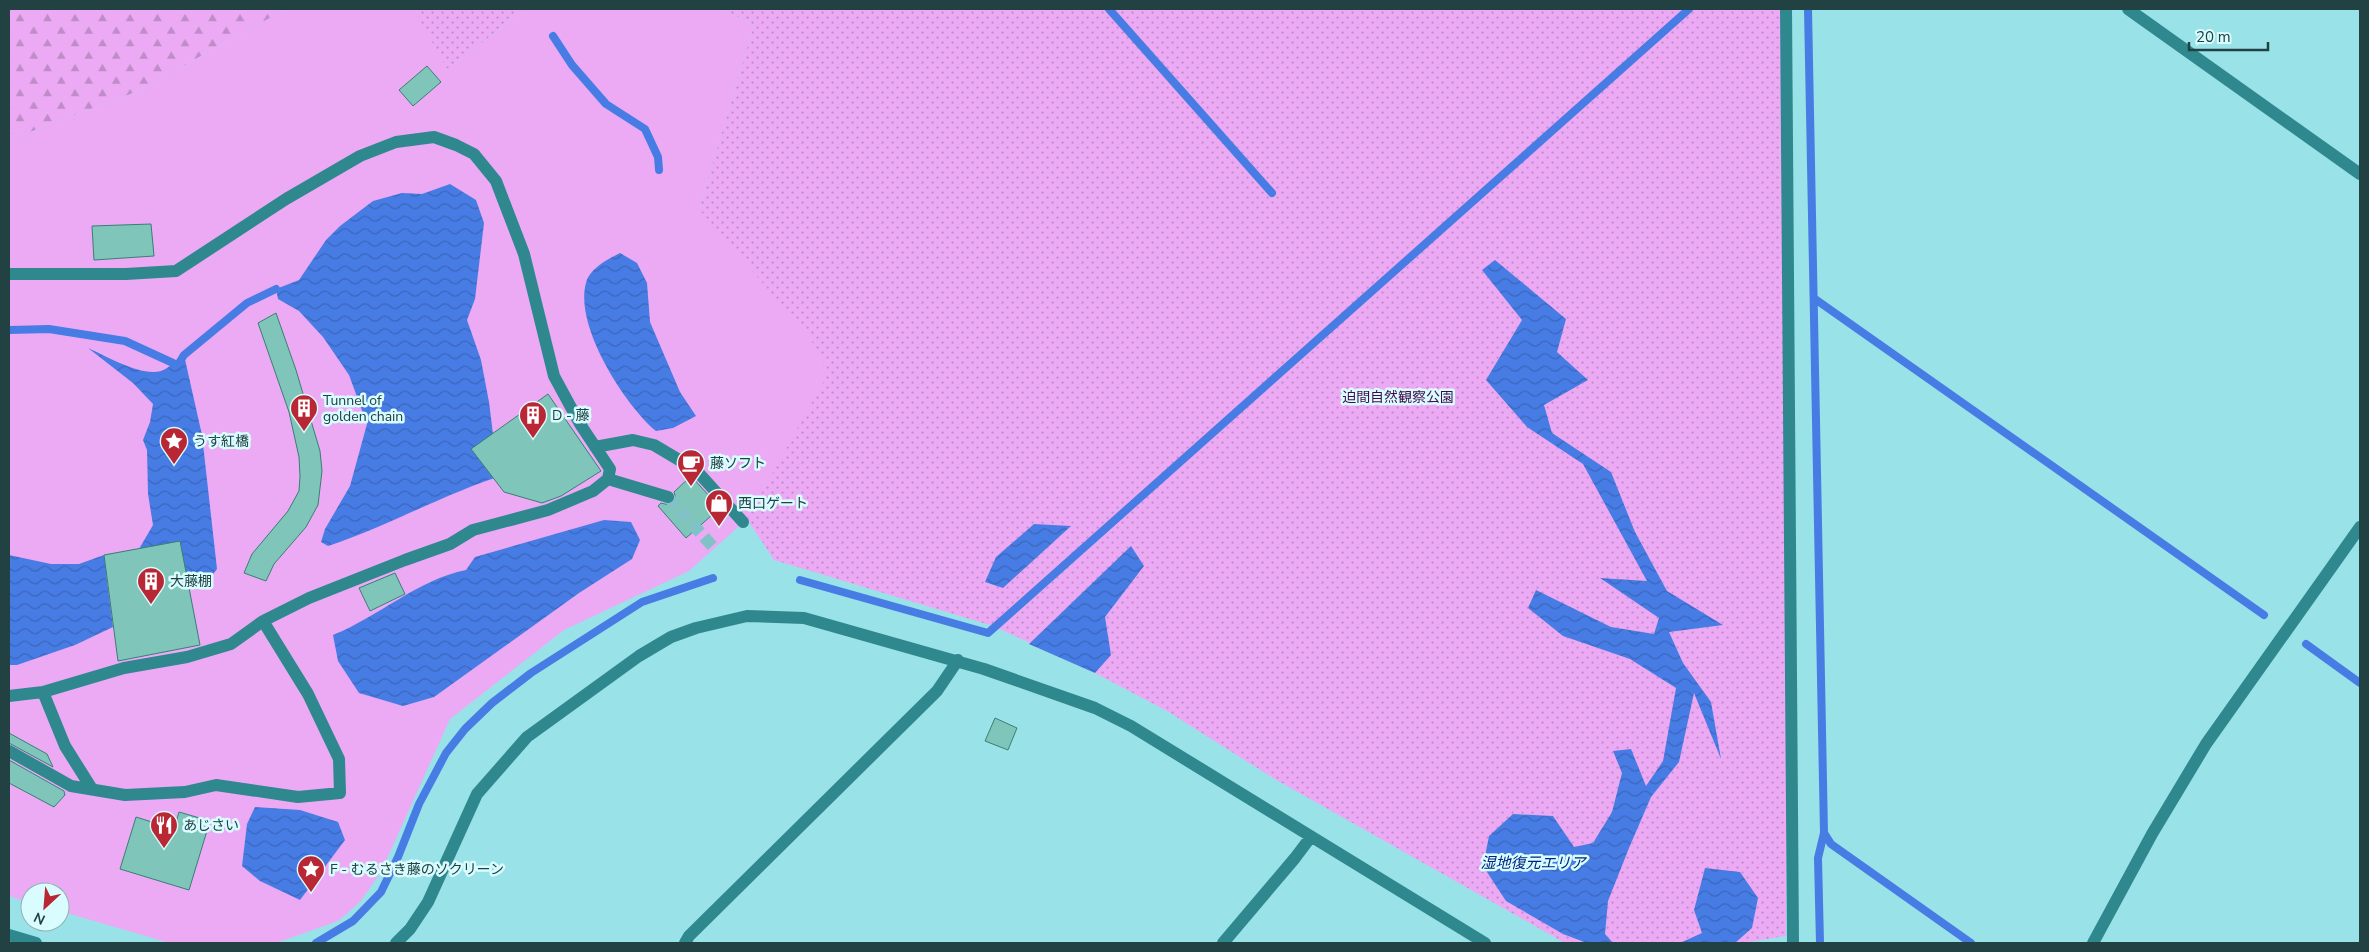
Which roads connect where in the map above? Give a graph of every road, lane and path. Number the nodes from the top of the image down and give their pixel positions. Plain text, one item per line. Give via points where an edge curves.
1 (1786, 9) edge
2 (2128, 9) edge
3 (2360, 174) edge
4 (9, 274) edge
5 (595, 447) junction
6 (608, 479) junction
7 (668, 497) tunnel mouth
8 (743, 522) dead end
9 (2360, 527) edge
10 (263, 621) junction
11 (958, 660) junction
12 (43, 692) junction
13 (9, 696) edge
14 (9, 751) edge
15 (92, 789) junction
16 (1310, 838) junction
17 (9, 935) edge
18 (400, 942) edge
19 (36, 943) edge
20 (685, 943) edge
21 (1222, 943) edge
22 (1485, 943) edge
23 (1793, 943) edge
24 (2093, 943) edge

1 - 23 street
2 - 3 street
4 - 5 street via 176,271 286,199 360,156 396,142 434,136 474,154 496,181 524,254 554,376
5 - 6 street via 610,469
5 - 8 street via 633,440 654,445 696,470
6 - 7 street
6 - 10 street via 593,491 548,510 473,530 450,544 309,598
9 - 24 street via 2201,753 2152,834
10 - 12 street via 231,644 187,657 124,668
10 - 15 street via 308,694 339,759 340,793 298,797 216,785 185,792 124,794
11 - 16 street via 1086,705 1131,726
11 - 18 street via 804,618 747,616 670,637 527,737 478,794 428,902
11 - 20 street via 937,691
12 - 13 street
12 - 15 street via 65,746
14 - 15 street via 71,786
16 - 21 street
16 - 22 street
17 - 19 street

